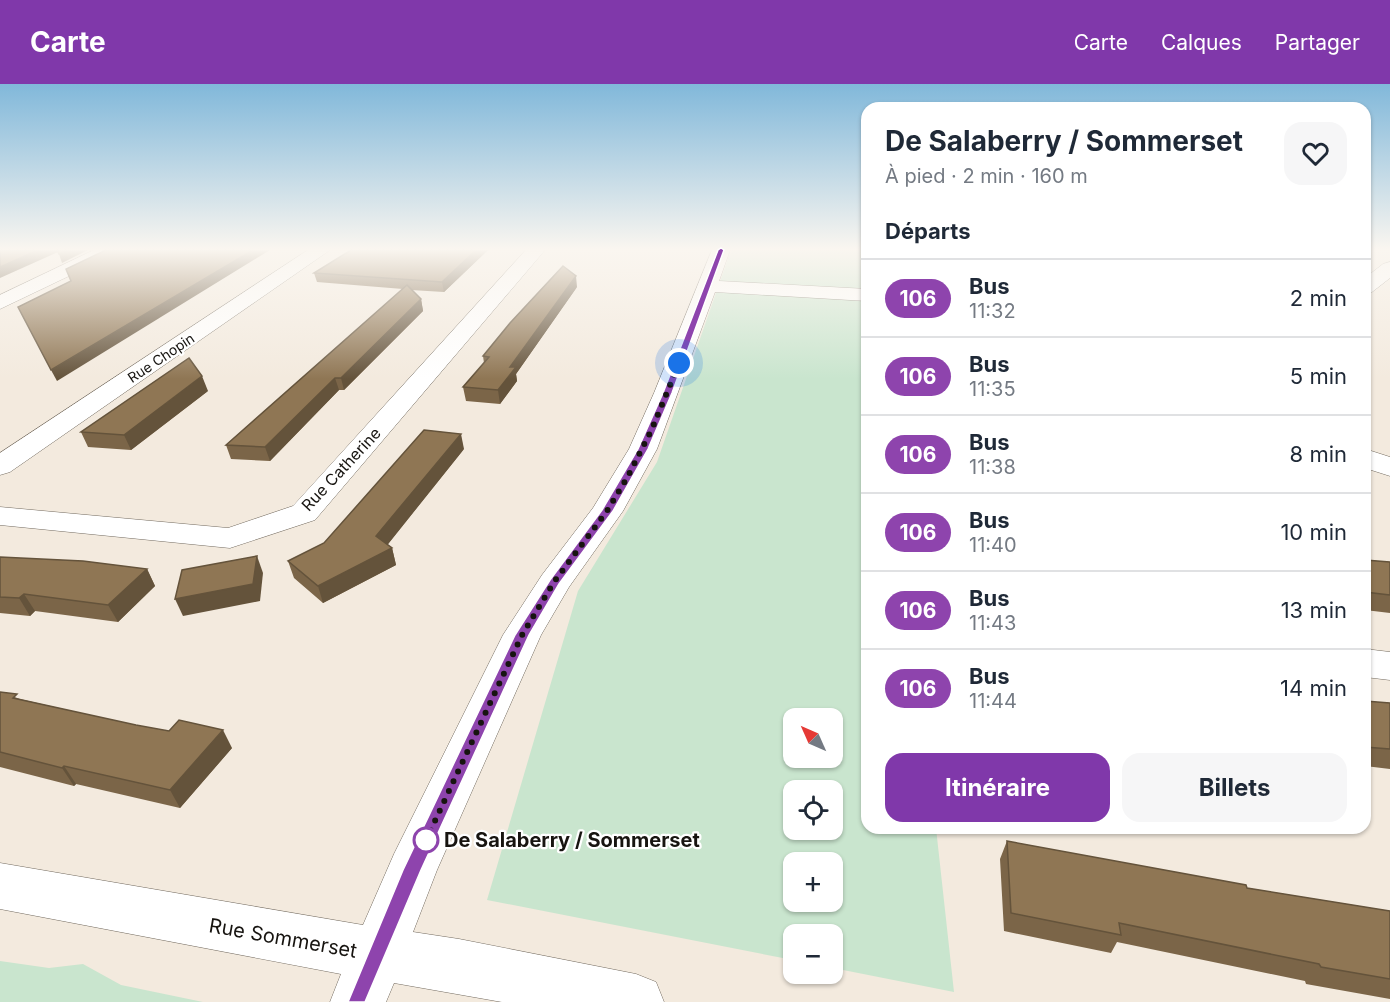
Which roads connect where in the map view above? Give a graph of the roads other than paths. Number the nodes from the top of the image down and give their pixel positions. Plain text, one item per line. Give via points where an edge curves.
1 (21, 293) edge
2 (257, 293) edge
3 (498, 293) edge
4 (705, 293) edge
5 (829, 293) edge
6 (861, 295) edge
7 (0, 303) edge
8 (1371, 460) edge
9 (0, 465) edge
10 (1390, 467) edge
11 (0, 516) edge
12 (1371, 664) edge
13 (1390, 666) edge
14 (0, 886) edge
15 (368, 978) edge
16 (636, 1002) edge

1 - 7 street
2 - 9 street, Rue Chopin
3 - 11 street, Rue Catherine via 304,513 230,538
4 - 15 street via 643,449 607,511 554,582 522,635 412,870
5 - 6 street
8 - 10 street
12 - 13 street
14 - 15 street, Rue Sommerset
15 - 16 street, Rue Sommerset via 459,966

